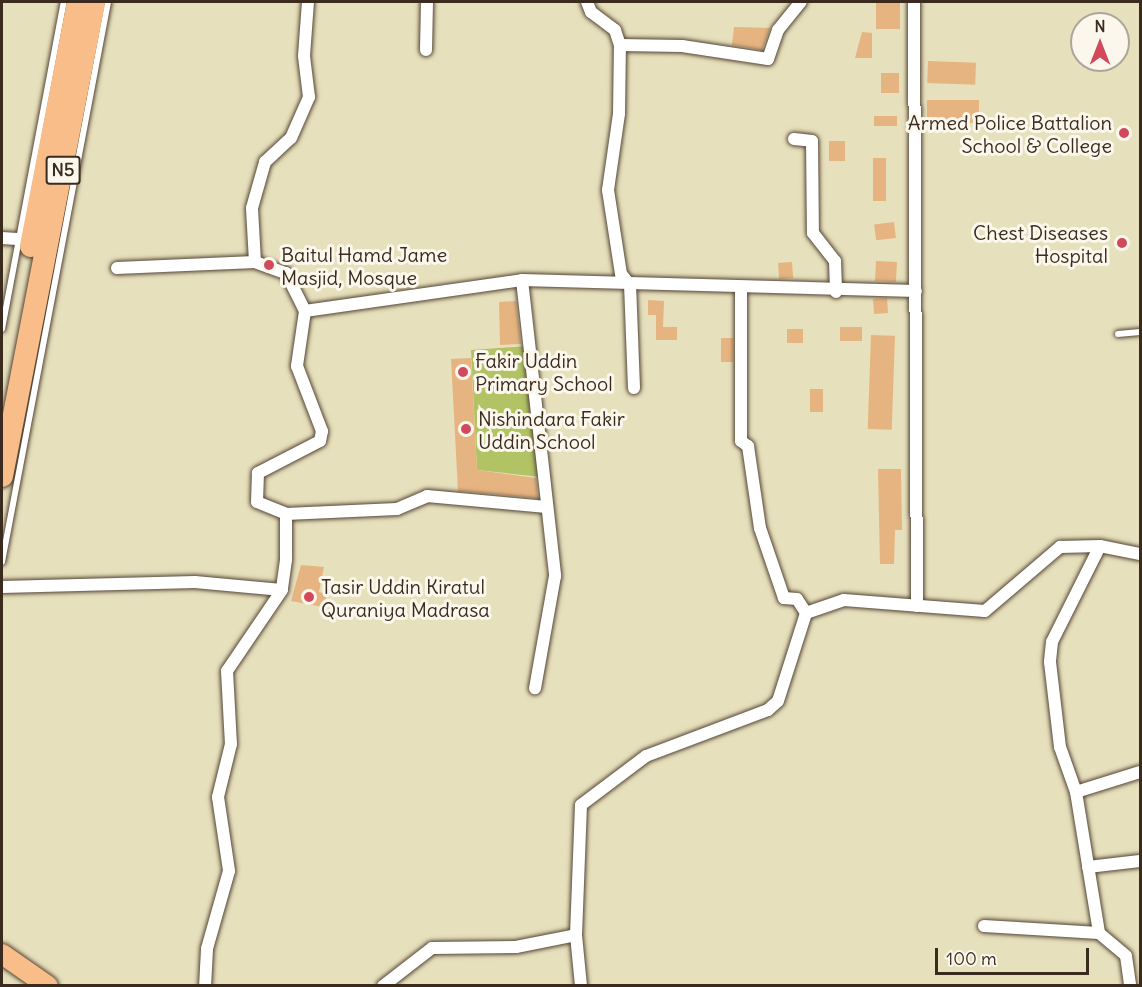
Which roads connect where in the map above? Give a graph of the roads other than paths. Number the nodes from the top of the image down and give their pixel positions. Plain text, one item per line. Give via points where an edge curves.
1 (64, 2) edge
2 (78, 2) edge
3 (94, 2) edge
4 (108, 2) edge
5 (308, 2) edge
6 (427, 2) edge
7 (587, 2) edge
8 (801, 2) edge
9 (914, 2) edge
10 (620, 45) junction
11 (426, 50) dead end
12 (794, 139) dead end
13 (59, 143) junction
14 (2, 238) edge
15 (17, 238) junction
16 (255, 262) junction
17 (117, 268) dead end
18 (522, 280) junction
19 (630, 285) junction
20 (741, 289) junction
21 (916, 291) junction
22 (836, 292) junction
23 (305, 311) junction
24 (1140, 332) edge
25 (13, 334) edge
26 (1118, 334) dead end
27 (634, 387) dead end
28 (2, 403) edge
29 (2, 476) edge
30 (546, 507) junction
31 (286, 514) junction
32 (1100, 546) junction
33 (1140, 554) edge
34 (2, 562) edge
35 (2, 586) edge
36 (282, 590) junction
37 (917, 606) junction
38 (806, 613) junction
39 (535, 688) dead end
40 (1140, 772) edge
41 (1076, 792) junction
42 (1140, 861) edge
43 (1088, 867) junction
44 (984, 926) dead end
45 (1099, 933) junction
46 (576, 935) junction
47 (2, 954) edge
48 (2, 962) edge
49 (22, 968) junction
50 (48, 986) edge
51 (205, 986) edge
52 (383, 986) edge
53 (581, 986) edge
54 (1130, 986) edge

1 - 13 lane
2 - 13 highway, N5
3 - 13 highway, N5
4 - 13 lane
5 - 16 street via 304,56 309,97 291,138 265,162 254,196
6 - 11 street
7 - 10 street via 591,12 615,30
8 - 10 street via 778,30 768,59 682,46
9 - 21 street
10 - 19 street via 620,114 608,190 621,274
12 - 22 street via 812,141 813,233 835,261
13 - 15 lane
13 - 25 highway, N5
13 - 34 lane
14 - 15 street
15 - 25 lane
16 - 17 street
16 - 23 street via 286,273
18 - 19 street
18 - 23 street
18 - 30 street
19 - 20 street
19 - 27 street
20 - 22 street
20 - 38 street via 741,441 748,446 760,528 784,598 797,599
21 - 22 street
21 - 37 street
23 - 31 street via 297,366 322,431 320,441 258,473 255,498
24 - 26 lane
25 - 28 highway, N5
25 - 29 highway, N5
30 - 31 street via 427,495 397,509
30 - 39 street via 555,576
31 - 36 street
32 - 33 street
32 - 37 street via 1060,547 985,611
32 - 41 street via 1052,642 1060,747
35 - 36 street via 195,582
36 - 51 street via 228,671 231,744 218,798 229,871 207,949
37 - 38 street via 844,600
38 - 46 street via 778,701 768,710 646,756 581,805
40 - 41 street
41 - 43 street
42 - 43 street
43 - 45 street
44 - 45 street
45 - 54 street via 1126,956
46 - 52 street via 516,947 432,948
46 - 53 street
47 - 49 main road
48 - 49 lane
49 - 50 main road

